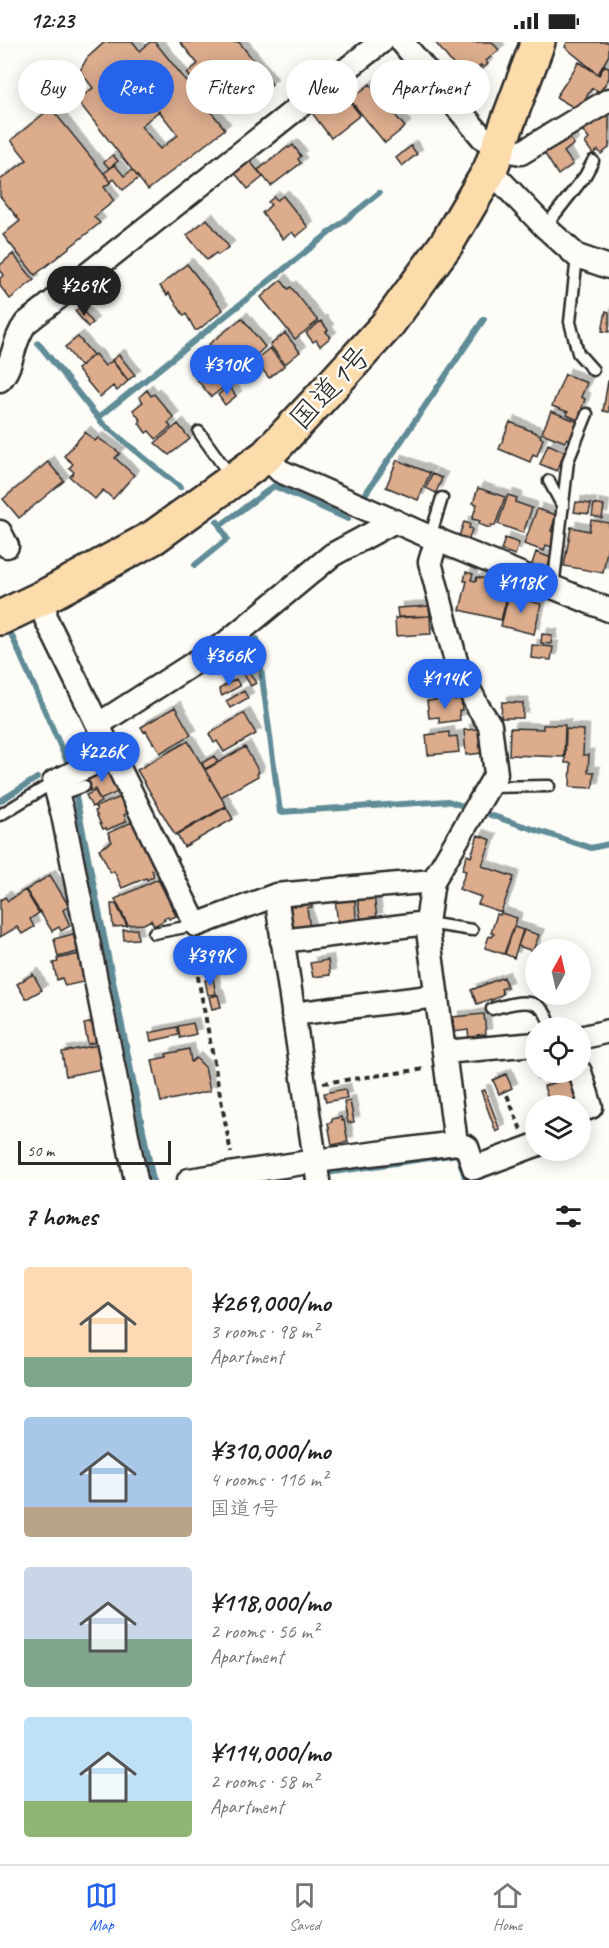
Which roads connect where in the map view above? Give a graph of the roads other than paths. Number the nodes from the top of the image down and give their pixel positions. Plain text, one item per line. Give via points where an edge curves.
1 (381, 42) edge
2 (402, 42) edge
3 (538, 42) edge
4 (609, 100) edge
5 (494, 159) junction
6 (593, 161) dead end
7 (545, 227) junction
8 (577, 256) junction
9 (609, 267) edge
10 (593, 370) dead end
11 (0, 380) edge
12 (587, 414) dead end
13 (199, 432) dead end
14 (266, 456) junction
15 (233, 480) junction
16 (549, 481) dead end
17 (442, 498) dead end
18 (563, 508) junction
19 (395, 521) junction
20 (434, 538) junction
21 (553, 588) junction
22 (37, 600) junction
23 (609, 610) edge
24 (0, 618) edge
25 (99, 724) junction
26 (114, 754) junction
27 (549, 786) dead end
28 (489, 787) junction
29 (59, 788) junction
30 (0, 815) edge
31 (434, 881) junction
32 (276, 896) junction
33 (427, 923) junction
34 (192, 926) junction
35 (472, 930) dead end
36 (154, 933) dead end
37 (282, 941) junction
38 (436, 996) junction
39 (492, 1009) dead end
40 (293, 1014) junction
41 (547, 1017) edge
42 (609, 1031) edge
43 (591, 1035) edge
44 (525, 1046) edge
45 (445, 1059) junction
46 (456, 1143) junction
47 (525, 1150) edge
48 (317, 1170) edge
49 (136, 1180) edge
50 (189, 1180) edge

1 - 11 street via 26,323
2 - 5 street via 482,137
3 - 5 highway, 国道1号
4 - 5 street via 521,153
5 - 7 street
5 - 14 highway, 国道1号 via 447,243 387,325
6 - 7 lane
7 - 8 street
8 - 9 street
8 - 10 lane via 570,322 578,352
12 - 18 lane via 568,461
13 - 15 lane
14 - 15 highway, 国道1号
14 - 19 street via 280,471
15 - 22 highway, 国道1号 via 154,537
16 - 18 lane
17 - 20 lane
18 - 21 lane
19 - 20 street
19 - 25 street via 332,555 226,642
20 - 21 street
20 - 28 street via 430,562 458,665 490,725 496,774
21 - 23 street
22 - 24 highway, 国道1号
22 - 25 street
25 - 26 street
26 - 29 street via 82,778
26 - 34 street
27 - 28 lane
28 - 31 street
29 - 30 lane
29 - 49 street
31 - 32 street
31 - 33 street
32 - 34 street
32 - 37 street
33 - 35 lane
33 - 37 street
33 - 38 street
34 - 36 lane
37 - 40 street
38 - 40 street
38 - 45 street
39 - 41 lane via 523,1001 534,1003
40 - 48 street
42 - 43 street
44 - 45 street
45 - 46 street
46 - 47 street via 467,1147 474,1168
46 - 48 street
48 - 50 street via 235,1173

